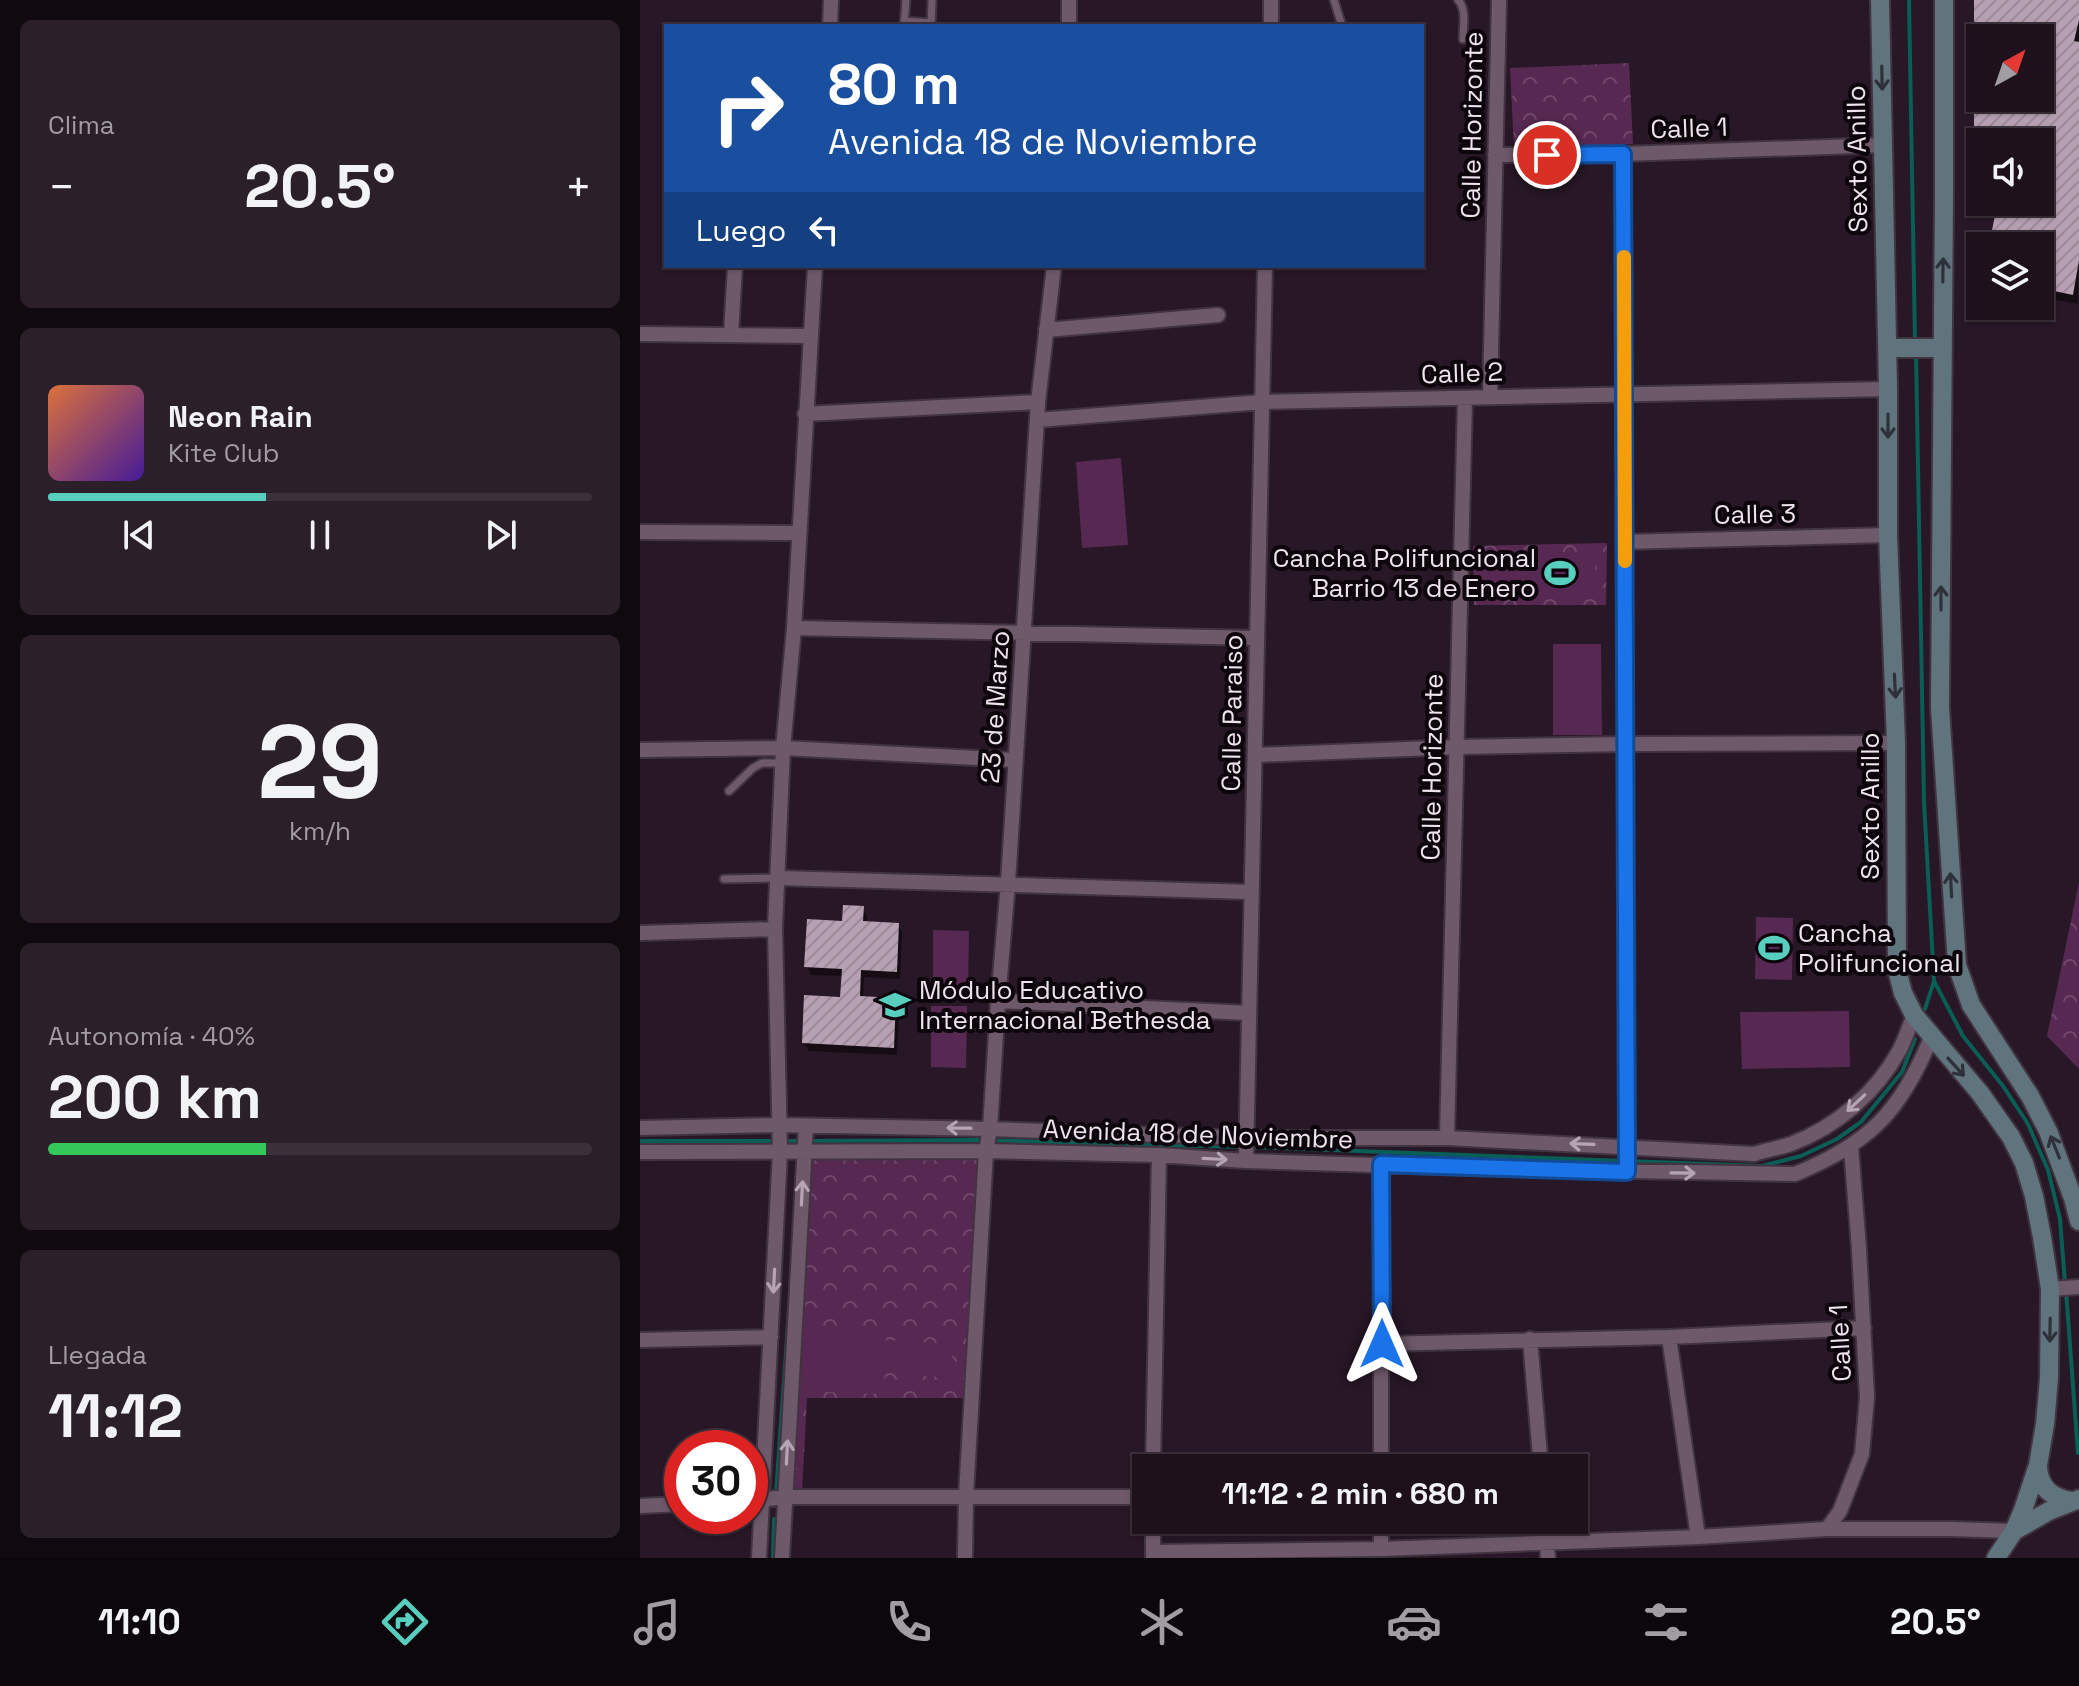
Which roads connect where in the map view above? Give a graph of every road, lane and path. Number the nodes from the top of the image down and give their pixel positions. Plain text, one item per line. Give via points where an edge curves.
1 (831, 0) edge
2 (906, 0) edge
3 (932, 0) edge
4 (1069, 0) edge
5 (1271, 0) edge
6 (1334, 0) edge
7 (1458, 0) edge
8 (1499, 0) edge
9 (1880, 0) edge
10 (1944, 0) edge
11 (830, 24) edge
12 (904, 24) edge
13 (931, 24) edge
14 (1069, 24) edge
15 (1271, 24) edge
16 (1341, 24) edge
17 (1463, 39) dead end
18 (1883, 145) junction
19 (1623, 154) junction
20 (1495, 155) junction
21 (735, 268) edge
22 (815, 268) edge
23 (1054, 268) edge
24 (1265, 268) edge
25 (1218, 315) dead end
26 (1046, 330) junction
27 (640, 334) edge
28 (731, 335) junction
29 (810, 336) junction
30 (1896, 348) junction
31 (1936, 348) junction
32 (1888, 389) junction
33 (1624, 394) junction
34 (1490, 396) junction
35 (1465, 398) junction
36 (1038, 402) junction
37 (1262, 402) junction
38 (805, 414) junction
39 (1038, 420) junction
40 (640, 532) edge
41 (798, 533) junction
42 (1888, 535) junction
43 (1624, 542) junction
44 (794, 628) junction
45 (1024, 633) junction
46 (1257, 638) junction
47 (1896, 743) junction
48 (1626, 744) junction
49 (1457, 747) junction
50 (640, 750) edge
51 (1255, 755) junction
52 (783, 756) junction
53 (1015, 760) junction
54 (729, 791) dead end
55 (779, 878) junction
56 (724, 879) dead end
57 (1008, 883) junction
58 (1251, 892) junction
59 (775, 929) junction
60 (640, 933) edge
61 (998, 1001) junction
62 (1249, 1013) junction
63 (1914, 1015) junction
64 (1931, 1038) junction
65 (640, 1128) edge
66 (779, 1128) junction
67 (806, 1128) junction
68 (1447, 1138) junction
69 (987, 1140) junction
70 (1851, 1147) junction
71 (1246, 1149) junction
72 (803, 1150) junction
73 (781, 1151) junction
74 (640, 1152) edge
75 (1159, 1155) junction
76 (1626, 1159) junction
77 (1381, 1164) junction
78 (2079, 1221) edge
79 (2078, 1287) edge
80 (2054, 1289) junction
81 (1864, 1328) junction
82 (771, 1337) junction
83 (1669, 1337) junction
84 (1530, 1339) junction
85 (640, 1340) edge
86 (1382, 1344) junction
87 (762, 1430) edge
88 (1153, 1454) edge
89 (1381, 1454) edge
90 (1540, 1454) edge
91 (2038, 1465) junction
92 (966, 1495) junction
93 (785, 1497) junction
94 (1132, 1497) edge
95 (768, 1499) edge
96 (2075, 1500) edge
97 (664, 1505) edge
98 (640, 1506) edge
99 (1827, 1529) junction
100 (2014, 1531) junction
101 (758, 1534) edge
102 (1153, 1534) edge
103 (1546, 1534) edge
104 (1698, 1537) junction
105 (1547, 1542) junction
106 (1382, 1553) edge
107 (1153, 1555) edge
108 (759, 1558) edge
109 (782, 1558) edge
110 (965, 1558) edge
111 (1548, 1558) edge
112 (1996, 1558) edge

1 - 11 street
2 - 12 lane
3 - 13 lane
4 - 14 street
5 - 15 street
6 - 16 lane
7 - 17 lane via 1464,13
8 - 20 street, Calle Horizonte
9 -> 18 main road, Sexto Anillo
31 -> 10 main road via 1944,193
12 - 13 lane
18 - 19 street, Calle 1
18 - 30 main road, Sexto Anillo
19 - 20 street, Calle 1
19 - 33 street
20 - 34 street, Calle Horizonte
21 - 28 street
22 - 29 street
23 - 26 street, 23 de Marzo
24 - 37 street, Calle Paraiso
25 - 26 street
26 - 36 street, 23 de Marzo
27 - 28 street
28 - 29 street
29 - 38 street
30 - 31 main road
30 - 32 main road, Sexto Anillo
78 -> 31 main road via 2048,1131 1971,1005 1957,965 1940,708
32 - 33 street, Calle 2
32 -> 42 main road, Sexto Anillo
33 - 34 street, Calle 2
33 - 43 street
34 - 35 street, Calle 2
35 - 37 street, Calle 2
35 - 49 street, Calle Horizonte
36 - 38 street
36 - 39 street, 23 de Marzo
37 - 39 street, Calle 2
37 - 46 street, Calle Paraiso
38 - 41 street
39 - 45 street, 23 de Marzo
40 - 41 street
41 - 44 street
42 - 43 street, Calle 3
42 -> 47 main road, Sexto Anillo
43 - 48 street
44 - 45 street
44 - 52 street
45 - 46 street
45 - 53 street, 23 de Marzo
46 - 51 street, Calle Paraiso
47 - 48 street
47 - 63 main road, Sexto Anillo via 1897,970
48 - 49 street
48 - 76 street
49 - 51 street
49 - 68 street, Calle Horizonte
50 - 52 street
51 - 58 street, Calle Paraiso
52 - 53 street
52 - 54 lane via 758,765
52 - 55 street
53 - 57 street, 23 de Marzo
55 - 56 lane
55 - 57 street
55 - 59 street
57 - 58 street
57 - 61 street, 23 de Marzo
58 - 62 street, Calle Paraiso
59 - 60 street
59 - 66 street
61 - 62 street
61 - 69 street, 23 de Marzo
62 - 71 street, Calle Paraiso
63 - 64 main road, Sexto Anillo
63 -> 76 street, Avenida 18 de Noviembre via 1879,1081 1824,1129 1754,1154
64 - 70 street, Avenida 18 de Noviembre via 1900,1099
64 -> 80 main road, Sexto Anillo via 1980,1093 2024,1163
65 - 66 street, Avenida 18 de Noviembre
66 - 67 street, Avenida 18 de Noviembre
66 - 73 street
69 -> 67 street, Avenida 18 de Noviembre
67 - 72 street
68 - 71 street, Avenida 18 de Noviembre
76 -> 68 street, Avenida 18 de Noviembre
69 - 71 street, Avenida 18 de Noviembre
69 - 72 street, Avenida 18 de Noviembre
69 - 75 street, Avenida 18 de Noviembre
69 - 92 street, 23 de Marzo
76 -> 70 street, Avenida 18 de Noviembre via 1795,1174
70 - 81 street, Calle 1
75 -> 71 street, Avenida 18 de Noviembre
71 - 77 street, Avenida 18 de Noviembre
72 - 73 street, Avenida 18 de Noviembre
93 -> 72 street
73 - 74 street, Avenida 18 de Noviembre
73 -> 82 street
75 - 88 street
76 - 77 street, Avenida 18 de Noviembre
77 - 86 street
79 - 80 street
80 -> 91 main road, Sexto Anillo
81 - 83 street
81 - 99 street, Calle 1 via 1867,1397 1862,1454 1840,1511
82 - 85 street
82 - 87 street
83 - 84 street
83 - 104 street
84 - 86 street
84 - 90 street
86 - 89 street
91 - 96 main road via 2050,1495
91 - 100 main road, Sexto Anillo
92 - 93 street
92 - 94 street
92 - 110 street, 23 de Marzo
93 - 95 street
93 - 109 street
96 - 100 main road
97 - 98 street
99 - 100 street
99 - 104 street
100 - 112 main road, Sexto Anillo
101 - 108 street
102 - 107 street
103 - 105 street
104 - 105 street
105 - 106 street
105 - 111 street
106 - 107 street

